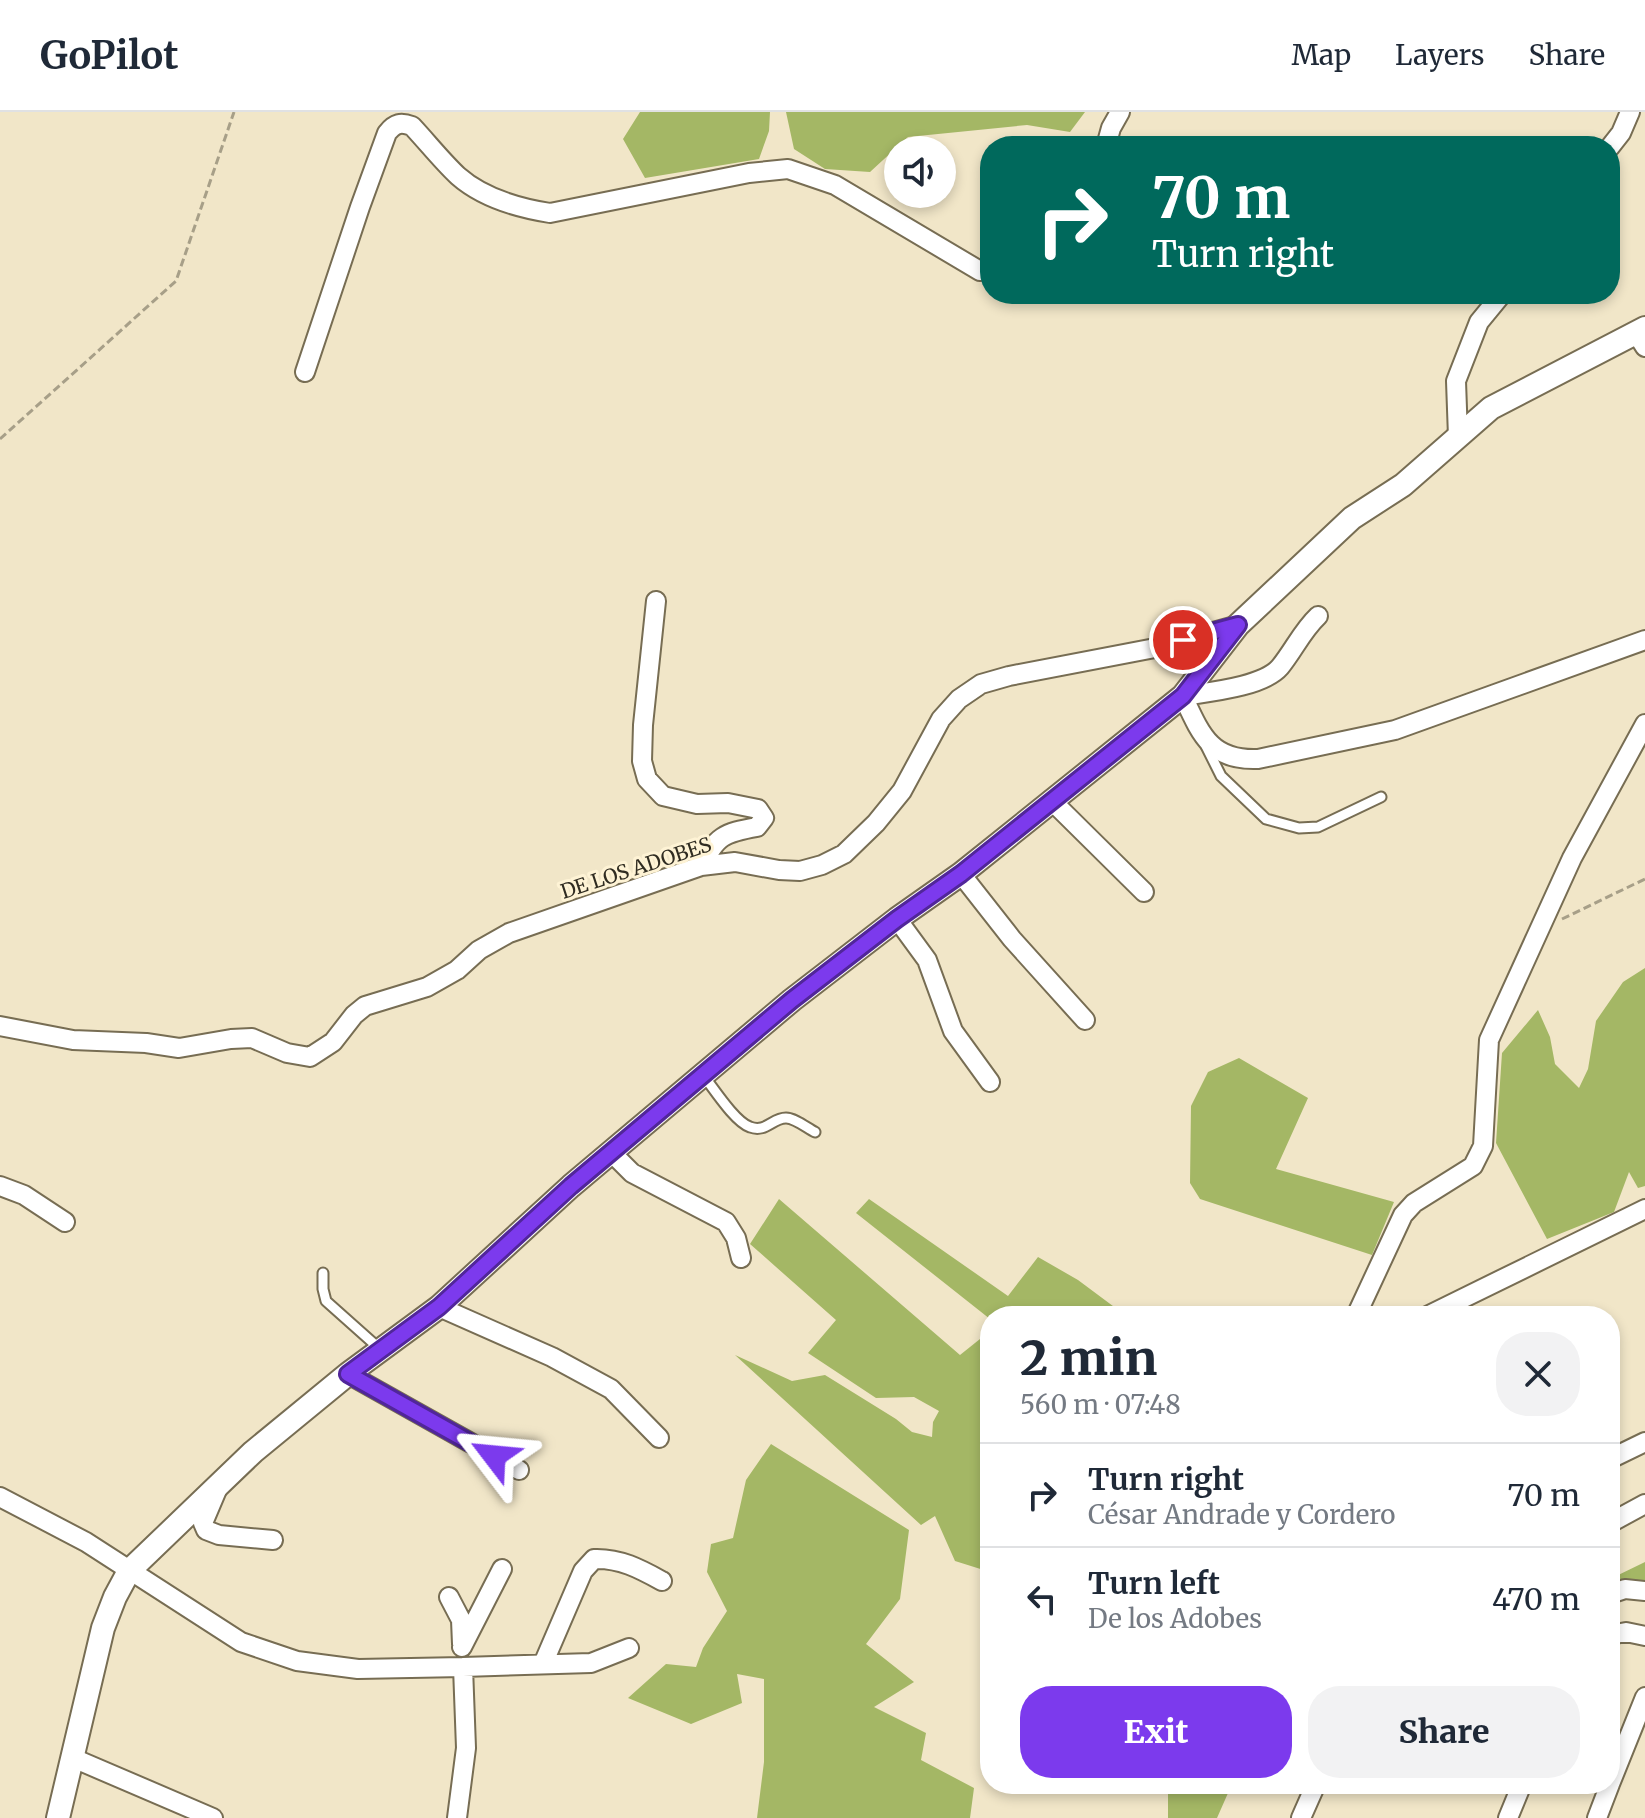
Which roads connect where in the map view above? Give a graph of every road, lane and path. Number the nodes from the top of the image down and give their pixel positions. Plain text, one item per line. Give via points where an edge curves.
1 (234, 112) edge
2 (1120, 112) edge
3 (1630, 112) edge
4 (1109, 136) edge
5 (1619, 136) edge
6 (980, 271) edge
7 (1494, 304) edge
8 (1642, 336) edge
9 (305, 372) dead end
10 (1458, 437) junction
11 (0, 439) edge
12 (656, 601) dead end
13 (1318, 616) dead end
14 (1238, 625) junction
15 (1645, 640) edge
16 (1183, 696) junction
17 (1645, 724) edge
18 (1198, 729) junction
19 (1381, 797) dead end
20 (1051, 800) junction
21 (701, 866) junction
22 (961, 874) junction
23 (1645, 879) edge
24 (1144, 892) dead end
25 (897, 919) junction
26 (1537, 931) junction
27 (1085, 1020) dead end
28 (0, 1026) edge
29 (703, 1075) junction
30 (990, 1082) dead end
31 (815, 1132) dead end
32 (611, 1152) junction
33 (0, 1186) edge
34 (1645, 1209) edge
35 (65, 1222) dead end
36 (741, 1258) dead end
37 (323, 1273) dead end
38 (1361, 1306) edge
39 (1447, 1306) edge
40 (439, 1307) junction
41 (381, 1350) junction
42 (348, 1374) junction
43 (659, 1438) dead end
44 (1645, 1442) edge
45 (1620, 1454) edge
46 (519, 1470) dead end
47 (220, 1484) junction
48 (0, 1497) edge
49 (1645, 1504) edge
50 (1620, 1518) edge
51 (273, 1540) dead end
52 (502, 1569) dead end
53 (129, 1571) junction
54 (662, 1581) dead end
55 (1620, 1591) edge
56 (1645, 1591) edge
57 (449, 1597) dead end
58 (1620, 1633) edge
59 (1645, 1636) edge
60 (462, 1647) junction
61 (629, 1648) dead end
62 (543, 1664) junction
63 (456, 1667) junction
64 (1645, 1697) edge
65 (73, 1758) junction
66 (1620, 1759) edge
67 (1312, 1794) edge
68 (1518, 1794) edge
69 (1606, 1794) edge
70 (58, 1818) edge
71 (213, 1818) edge
72 (457, 1818) edge
73 (1301, 1818) edge
74 (1508, 1818) edge
75 (1597, 1818) edge

1 - 11 path via 176,281
2 - 4 street
3 - 5 street
6 - 9 street via 835,185 788,169 550,213 526,210 471,186 412,126 402,123 387,133
7 - 10 street via 1479,322 1456,381
8 - 10 street via 1491,408
10 - 14 street via 1403,485 1352,518
12 - 21 street via 643,725 647,779 663,796 747,806 764,818 757,827 728,832 713,843
13 - 16 street via 1277,671 1252,682
14 - 16 street
14 - 21 street, DE LOS ADOBES via 981,684 941,719 902,791 844,854 800,871 735,862
15 - 18 street via 1395,730 1258,759 1237,760 1220,752
16 - 18 street
16 - 20 street
17 - 26 street
18 - 19 lane via 1221,776 1266,819 1318,827
20 - 22 street
20 - 24 street
21 - 28 street, DE LOS ADOBES via 509,933 427,987 365,1006 333,1042 310,1057 252,1038 179,1048 73,1040
22 - 25 street
22 - 27 street
23 - 26 path
25 - 29 street
25 - 30 street via 927,960 953,1031
26 - 38 street via 1489,1040 1483,1146 1473,1166 1403,1215
29 - 31 lane via 748,1127 762,1129 790,1117
29 - 32 street
32 - 36 street via 632,1173 726,1222
32 - 40 street
33 - 35 street
34 - 39 street
37 - 41 lane via 326,1301
40 - 41 street
40 - 43 street via 611,1389
41 - 42 street
42 - 46 street
42 - 47 street
44 - 45 street
47 - 51 street via 203,1523 206,1530
47 - 53 street
48 - 53 street
49 - 50 street
52 - 60 street
53 - 63 street via 241,1642 297,1661 358,1669
53 - 65 street via 103,1628
54 - 62 street via 636,1566 594,1559 583,1571
55 - 56 street
57 - 60 street via 461,1620
58 - 59 street
60 - 63 street
61 - 62 street via 591,1663
62 - 63 street
63 - 72 street via 466,1748
64 - 66 street
65 - 70 street
65 - 71 street
67 - 73 street
68 - 74 street
69 - 75 street

